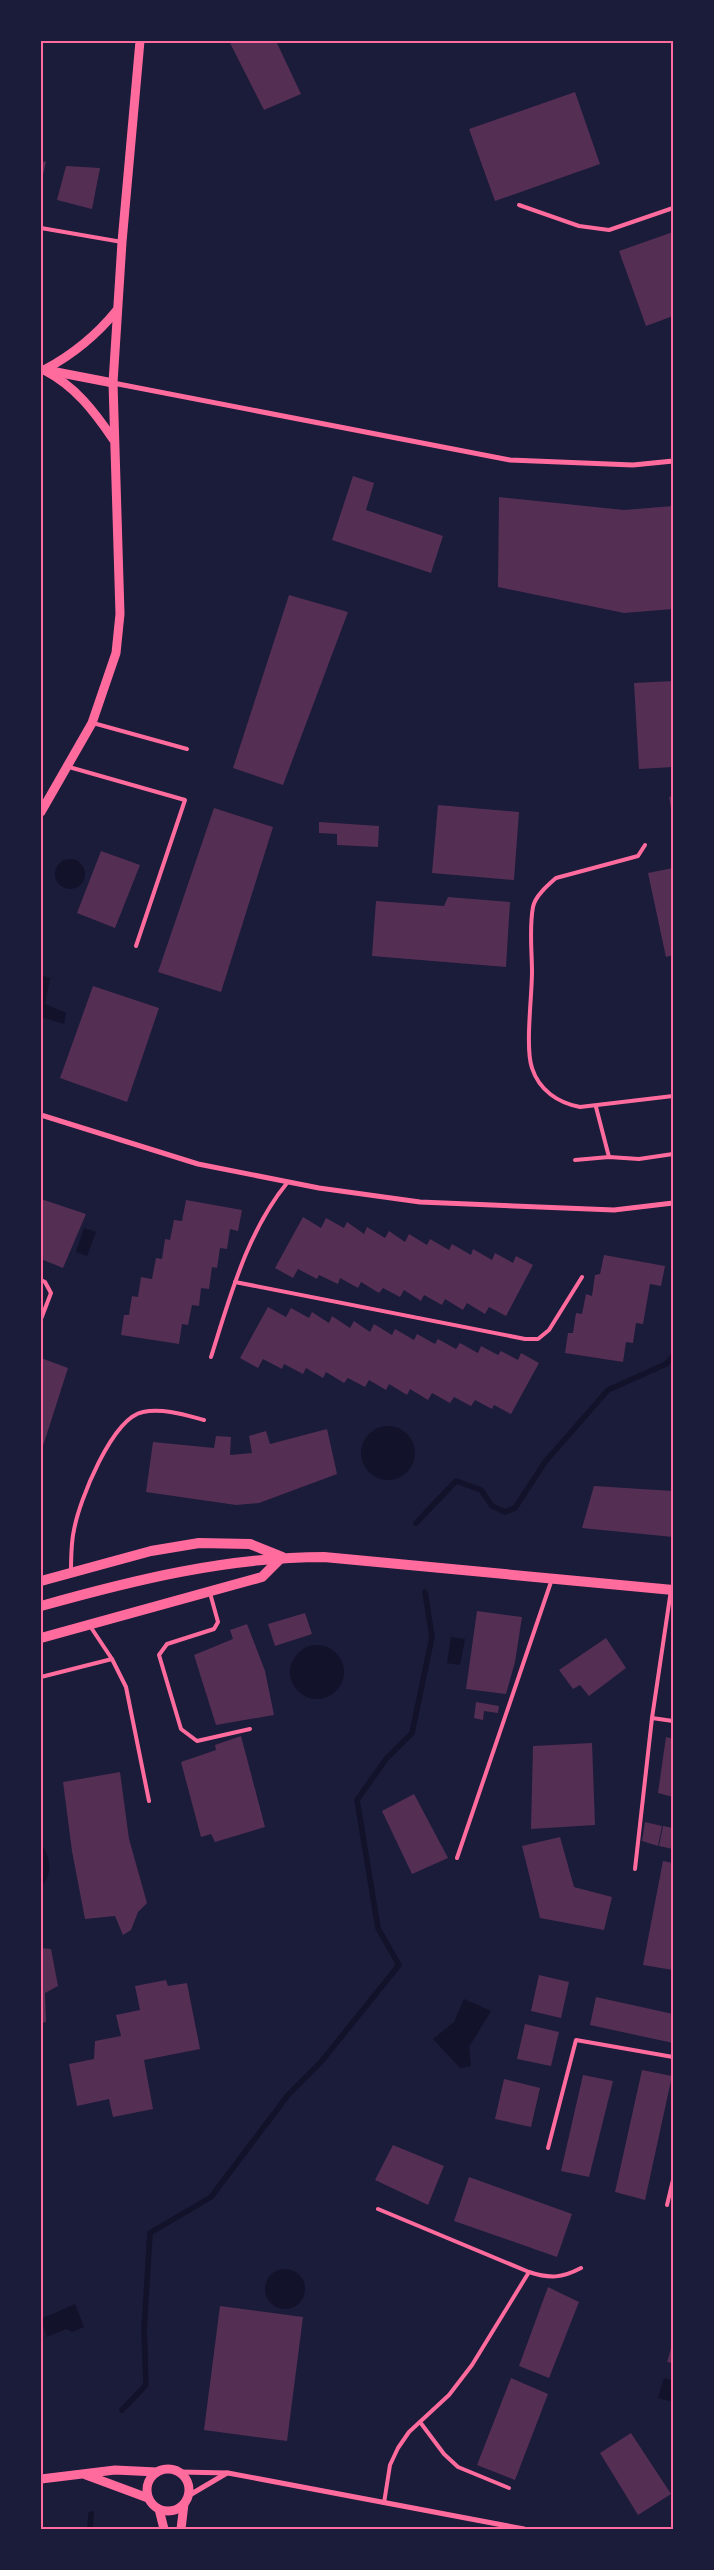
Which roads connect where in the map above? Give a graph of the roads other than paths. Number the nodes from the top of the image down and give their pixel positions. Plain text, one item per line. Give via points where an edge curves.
1 (140, 41) edge
2 (519, 205) dead end
3 (673, 208) edge
4 (41, 228) edge
5 (122, 242) junction
6 (117, 310) junction
7 (42, 369) edge
8 (113, 383) junction
9 (114, 440) junction
10 (673, 462) edge
11 (92, 723) junction
12 (187, 749) dead end
13 (69, 767) junction
14 (45, 799) edge
15 (41, 812) edge
16 (645, 845) dead end
17 (136, 946) dead end
18 (673, 1096) edge
19 (596, 1107) junction
20 (41, 1115) edge
21 (673, 1154) edge
22 (609, 1157) junction
23 (575, 1160) dead end
24 (287, 1183) junction
25 (673, 1203) edge
26 (582, 1277) dead end
27 (41, 1280) edge
28 (235, 1282) junction
29 (41, 1319) edge
30 (211, 1357) dead end
31 (204, 1420) dead end
32 (282, 1557) junction
33 (70, 1574) junction
34 (552, 1579) junction
35 (41, 1582) edge
36 (672, 1590) edge
37 (210, 1591) junction
38 (41, 1606) edge
39 (90, 1626) junction
40 (41, 1638) edge
41 (112, 1658) junction
42 (41, 1677) edge
43 (652, 1718) junction
44 (673, 1721) edge
45 (250, 1729) dead end
46 (149, 1801) dead end
47 (457, 1858) dead end
48 (635, 1868) dead end
49 (673, 2056) edge
50 (548, 2148) dead end
51 (673, 2180) edge
52 (668, 2205) dead end
53 (378, 2209) dead end
54 (581, 2268) dead end
55 (529, 2272) junction
56 (420, 2422) junction
57 (157, 2472) junction
58 (180, 2472) junction
59 (228, 2473) junction
60 (84, 2474) junction
61 (41, 2479) edge
62 (509, 2488) dead end
63 (148, 2498) junction
64 (186, 2500) junction
65 (384, 2504) junction
66 (159, 2509) junction
67 (164, 2529) edge
68 (180, 2529) edge
69 (524, 2529) edge

1 - 5 street
2 - 3 lane via 579,226 608,230
4 - 5 lane
5 - 6 street
6 - 7 street via 77,351
6 - 8 street
7 - 8 street
7 - 9 street via 65,382 83,399
8 - 9 street
8 - 10 street via 510,460 633,465
9 - 11 street via 120,614 116,652
11 - 12 lane
11 - 13 street
13 - 14 street
13 - 17 lane via 185,800
14 - 15 street
16 - 19 lane via 638,856 556,878 533,906 532,1067 551,1096 565,1104
18 - 19 lane
19 - 22 lane
20 - 24 street via 198,1164
21 - 22 lane via 639,1159
22 - 23 lane
24 - 25 street via 420,1202 614,1210
24 - 28 lane via 257,1230
26 - 28 lane via 549,1330 538,1339
27 - 29 lane via 51,1292
28 - 30 lane
31 - 33 lane via 174,1412 142,1412 120,1427 105,1447 80,1507 74,1530
32 - 33 main road via 250,1544 199,1543 151,1551
32 - 34 main road via 324,1557
32 - 37 main road via 262,1577
32 - 38 main road via 195,1568
33 - 35 main road
34 - 36 main road
34 - 47 lane
36 - 43 lane
37 - 39 main road
37 - 45 lane via 218,1622 214,1629 167,1644 159,1655 181,1729 197,1741
39 - 40 main road
39 - 41 lane
41 - 42 lane
41 - 46 lane via 126,1687
43 - 44 lane
43 - 48 lane
49 - 50 lane via 576,2040
51 - 52 lane
53 - 55 lane
54 - 55 lane via 564,2277 546,2277
55 - 56 lane via 472,2365 449,2396
56 - 62 lane via 458,2467
56 - 65 lane via 398,2448 390,2465
57 - 58 street via 168,2469
57 - 60 street via 115,2470
57 - 63 street via 148,2483
58 - 59 street
58 - 64 street via 188,2483
59 - 64 street
59 - 65 street
60 - 61 street
60 - 63 street
63 - 66 street
64 - 66 street via 173,2511
64 - 68 street
65 - 69 street
66 - 67 street

